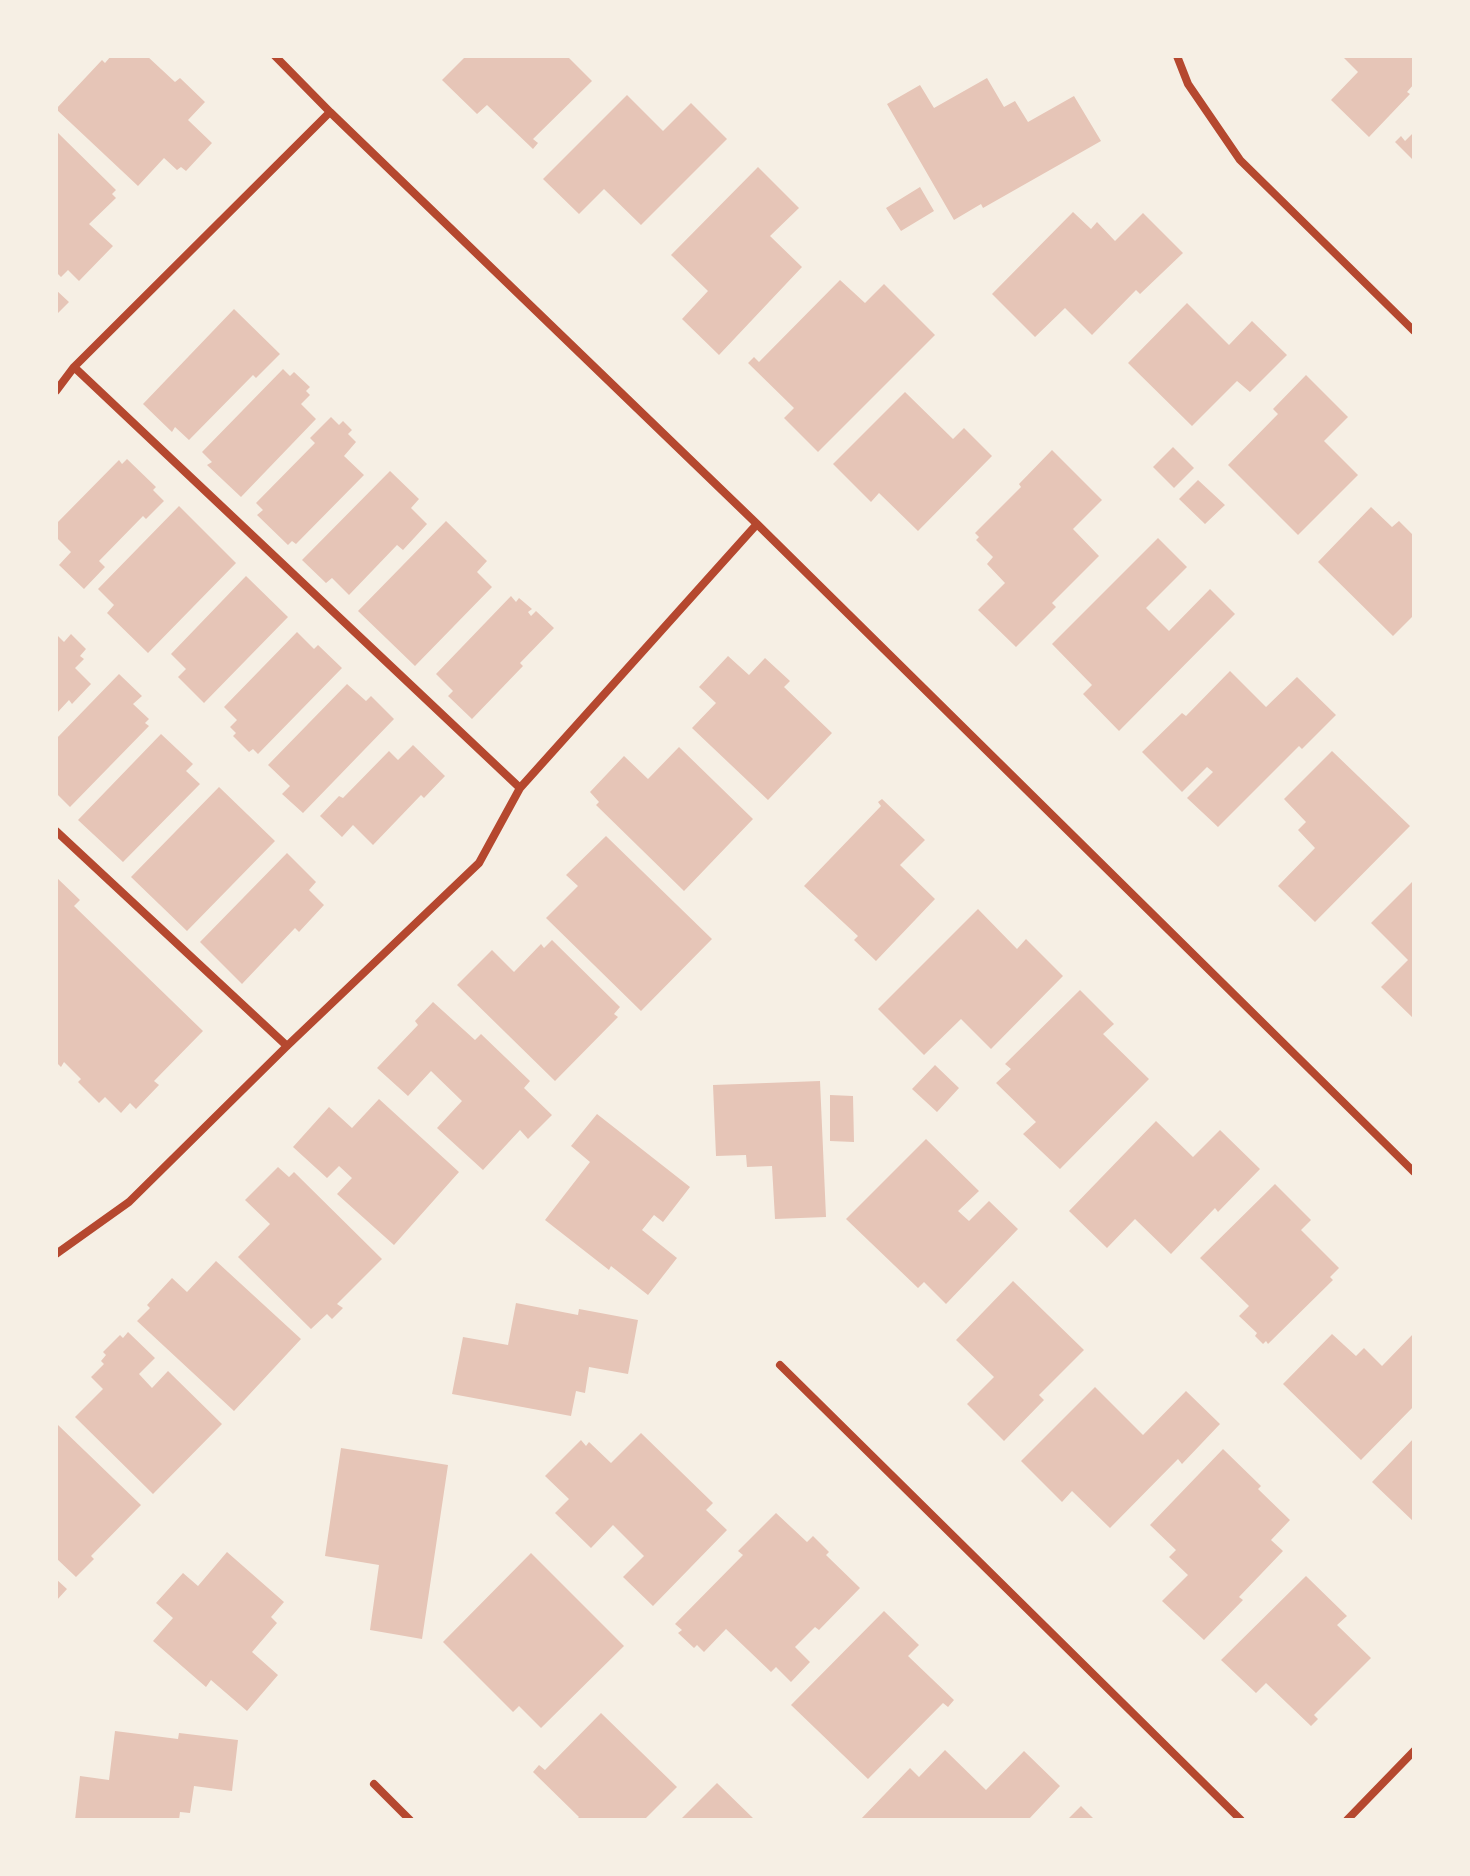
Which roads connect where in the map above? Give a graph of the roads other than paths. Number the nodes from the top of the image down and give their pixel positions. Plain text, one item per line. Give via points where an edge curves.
1 (275, 56) edge
2 (1177, 56) edge
3 (330, 112) junction
4 (1414, 331) edge
5 (74, 367) junction
6 (56, 391) edge
7 (757, 524) junction
8 (520, 788) junction
9 (56, 831) edge
10 (287, 1046) junction
11 (1414, 1172) edge
12 (56, 1254) edge
13 (780, 1365) dead end
14 (1414, 1751) edge
15 (374, 1784) dead end
16 (410, 1820) edge
17 (1241, 1820) edge
18 (1347, 1820) edge

1 - 3 street
2 - 4 street via 1188,84 1240,160
3 - 5 street
3 - 7 street
5 - 6 street
5 - 8 street
7 - 8 street
7 - 11 street
8 - 10 street via 479,863
9 - 10 street
10 - 12 street via 129,1202
13 - 17 street
14 - 18 street
15 - 16 street

